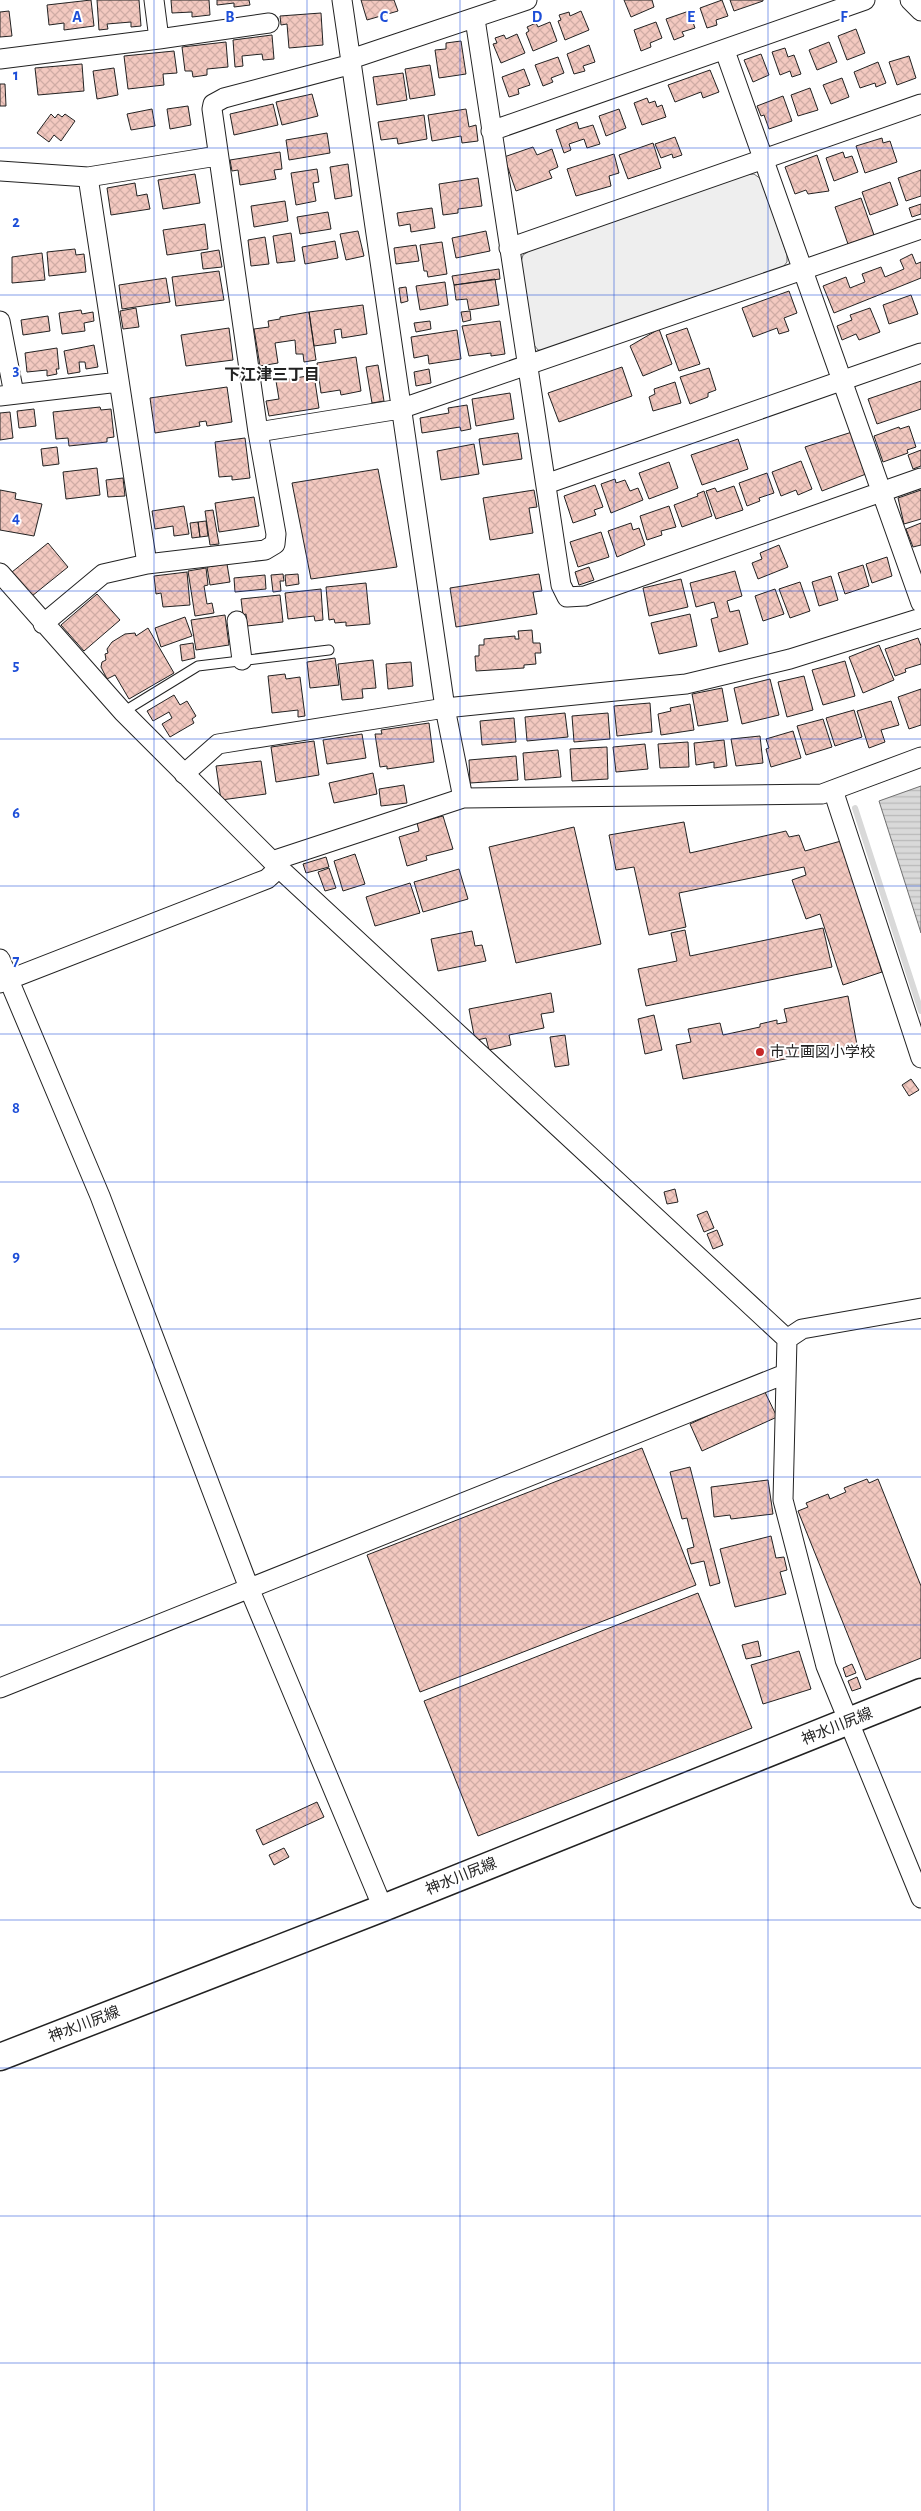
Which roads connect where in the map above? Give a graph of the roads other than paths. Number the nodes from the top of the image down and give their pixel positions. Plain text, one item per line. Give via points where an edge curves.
1 (154, 0) edge
2 (342, 0) edge
3 (527, 0) edge
4 (865, 0) edge
5 (910, 0) edge
6 (921, 11) edge
7 (475, 19) junction
8 (270, 23) dead end
9 (159, 39) junction
10 (725, 51) junction
11 (0, 59) edge
12 (352, 61) junction
13 (921, 104) edge
14 (491, 132) junction
15 (218, 156) junction
16 (764, 159) junction
17 (0, 171) edge
18 (88, 177) junction
19 (921, 229) edge
20 (510, 248) junction
21 (802, 271) junction
22 (0, 321) edge
23 (921, 353) edge
24 (527, 367) junction
25 (841, 381) junction
26 (119, 382) junction
27 (7, 395) edge
28 (400, 409) junction
29 (258, 432) junction
30 (921, 478) edge
31 (546, 484) junction
32 (880, 492) junction
33 (147, 564) junction
34 (0, 574) edge
35 (921, 604) edge
36 (921, 618) edge
37 (237, 621) dead end
38 (43, 624) junction
39 (329, 650) dead end
40 (242, 660) junction
41 (445, 708) junction
42 (123, 712) junction
43 (921, 756) edge
44 (184, 774) junction
45 (833, 790) junction
46 (463, 798) junction
47 (275, 865) junction
48 (0, 959) edge
49 (4, 982) edge
50 (921, 1058) edge
51 (921, 1308) edge
52 (786, 1339) junction
53 (785, 1374) junction
54 (249, 1588) junction
55 (0, 1688) edge
56 (921, 1692) edge
57 (849, 1721) junction
58 (921, 1898) edge
59 (383, 1908) junction
60 (0, 2057) edge

1 - 9 street
2 - 12 street
3 - 7 street
4 - 10 street
5 - 6 street
7 - 12 street
7 - 14 street
8 - 9 street
9 - 11 street
10 - 14 street
10 - 16 street
12 - 15 street via 217,101 212,109
12 - 28 street
13 - 16 street
14 - 20 street
15 - 18 street
15 - 29 street
16 - 20 street
16 - 21 street
17 - 18 street
18 - 26 street
19 - 21 street
20 - 24 street
21 - 24 street
21 - 25 street
22 - 27 street
23 - 25 street
24 - 28 street
24 - 31 street
25 - 31 street
25 - 32 street
26 - 27 street
26 - 33 street
28 - 29 street
28 - 41 street
29 - 33 street via 275,544 265,550
30 - 32 street
31 - 32 street via 561,585 567,597 574,598
32 - 35 street
33 - 38 street via 103,574
34 - 38 street
36 - 41 street via 790,658 686,684
37 - 40 street
38 - 42 street
39 - 40 lane
40 - 42 lane via 198,666
41 - 44 street via 218,744
41 - 46 street
42 - 44 street
43 - 45 street
44 - 47 street
45 - 46 street via 822,794
45 - 50 street
46 - 47 street
47 - 49 street via 267,879
47 - 52 street
48 - 49 street
49 - 54 street via 100,1196
51 - 52 street via 802,1330
52 - 53 street
53 - 54 street
53 - 57 street via 783,1500 826,1666
54 - 55 street
54 - 59 street
56 - 57 main road, 神水川尻線
57 - 58 street
57 - 59 main road, 神水川尻線
59 - 60 main road, 神水川尻線

